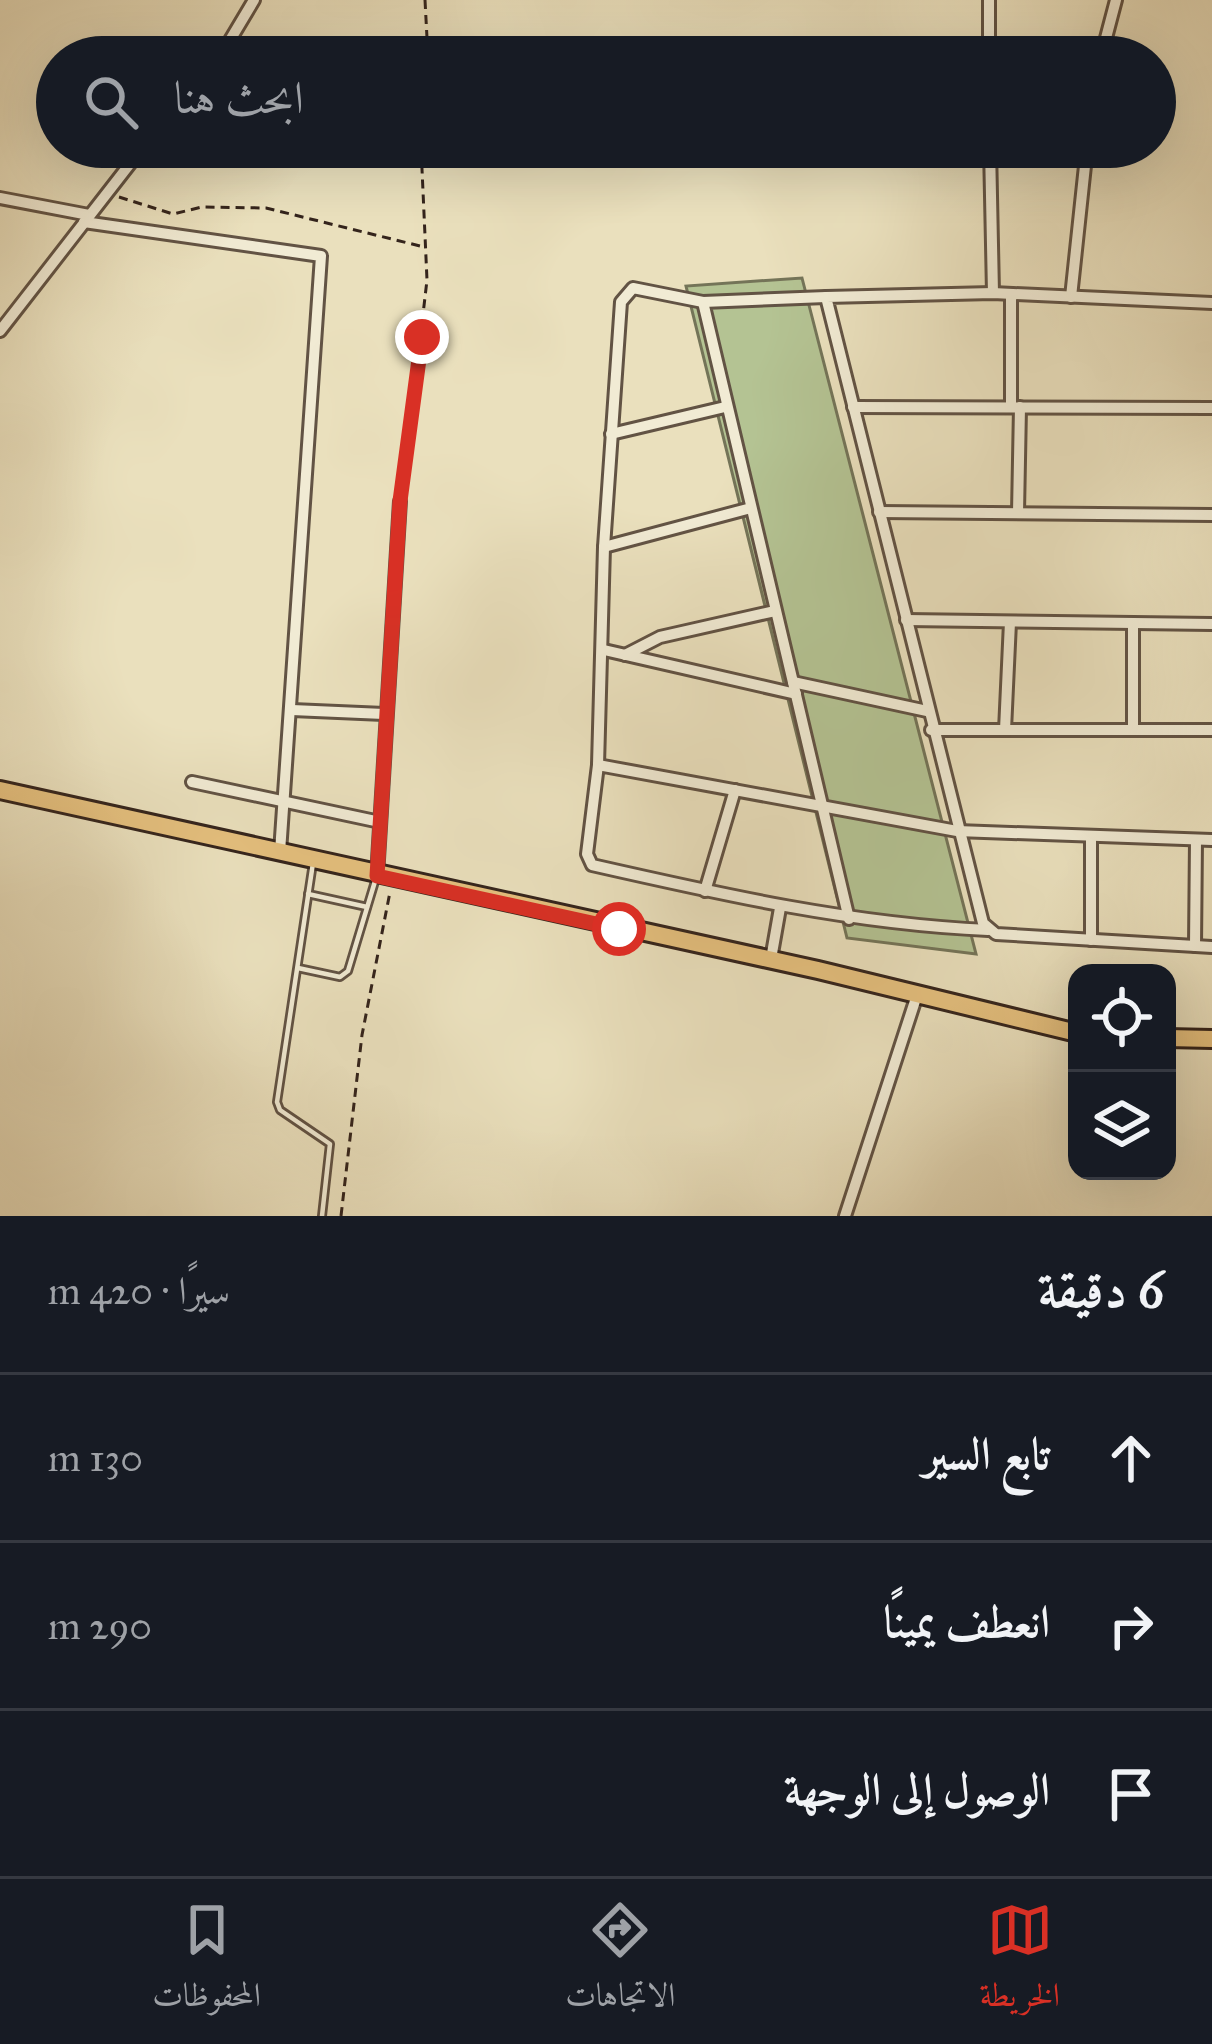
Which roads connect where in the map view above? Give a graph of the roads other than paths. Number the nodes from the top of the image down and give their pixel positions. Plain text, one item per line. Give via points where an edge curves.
1 (254, 0) edge
2 (989, 0) edge
3 (1116, 0) edge
4 (233, 36) edge
5 (989, 36) edge
6 (1107, 36) edge
7 (126, 168) edge
8 (990, 168) edge
9 (1085, 168) edge
10 (0, 198) edge
11 (87, 219) junction
12 (993, 293) junction
13 (1011, 294) junction
14 (826, 297) junction
15 (1071, 297) junction
16 (703, 302) junction
17 (1212, 303) edge
18 (0, 331) edge
19 (725, 407) junction
20 (853, 407) junction
21 (1016, 407) junction
22 (1212, 408) edge
23 (611, 434) junction
24 (400, 501) road end
25 (751, 508) junction
26 (879, 512) junction
27 (1018, 513) junction
28 (1212, 515) edge
29 (604, 547) junction
30 (775, 611) junction
31 (906, 620) junction
32 (1010, 622) junction
33 (1133, 623) junction
34 (1212, 624) edge
35 (604, 650) junction
36 (626, 655) junction
37 (794, 688) junction
38 (292, 710) junction
39 (927, 711) junction
40 (384, 714) junction
41 (932, 730) junction
42 (1005, 730) junction
43 (1133, 730) junction
44 (1212, 730) edge
45 (598, 765) junction
46 (192, 782) dead end
47 (0, 790) edge
48 (735, 790) junction
49 (284, 802) junction
50 (827, 810) junction
51 (380, 823) junction
52 (957, 831) junction
53 (1091, 838) junction
54 (1196, 840) junction
55 (1212, 840) edge
56 (279, 856) junction
57 (313, 863) junction
58 (384, 877) junction
59 (705, 891) junction
60 (308, 894) junction
61 (367, 907) junction
62 (780, 908) junction
63 (849, 919) junction
64 (988, 930) junction
65 (1091, 940) junction
66 (1195, 946) junction
67 (1212, 946) edge
68 (771, 959) junction
69 (298, 968) junction
70 (916, 995) junction
71 (1068, 1031) edge
72 (1176, 1038) edge
73 (1212, 1039) edge
74 (322, 1216) edge
75 (845, 1216) edge

1 - 4 street
2 - 5 street
3 - 6 street
7 - 11 street
8 - 12 street
9 - 15 street
10 - 11 street
11 - 18 street
11 - 38 street via 321,256
12 - 13 street
12 - 14 street
13 - 15 street
13 - 21 street
14 - 16 street
14 - 20 street
15 - 17 street
16 - 19 street
16 - 23 street via 633,288 623,297
19 - 23 street
19 - 25 street
20 - 21 street
20 - 26 street
21 - 22 street
21 - 27 street
23 - 29 street
24 - 40 street
25 - 29 street
25 - 30 street
26 - 27 street
26 - 31 street
27 - 28 street
29 - 35 street
30 - 36 street via 660,637
30 - 37 street
31 - 32 street
31 - 39 street
32 - 33 street
32 - 42 street
33 - 34 street
33 - 43 street
35 - 36 street
35 - 45 street
36 - 37 street
37 - 39 street
37 - 50 street
38 - 40 street
38 - 49 street
39 - 41 street
40 - 51 street
41 - 42 street
41 - 52 street
42 - 43 street
43 - 44 street
45 - 48 street
45 - 59 street via 588,860
46 - 49 street
47 - 56 main road
48 - 50 street
48 - 59 street
49 - 51 street
49 - 56 street
50 - 52 street
50 - 63 street
51 - 58 street
52 - 53 street
52 - 64 street
53 - 54 street
53 - 65 street
54 - 55 street
54 - 66 street
56 - 57 main road
57 - 58 main road
57 - 60 lane
58 - 61 lane
58 - 68 main road
59 - 62 street
60 - 61 lane
60 - 69 lane
61 - 69 lane via 347,971 320,977
62 - 63 street
62 - 68 street
63 - 64 street
64 - 65 street
65 - 66 street
66 - 67 street
68 - 70 main road
69 - 74 lane via 278,1102 331,1144
70 - 71 main road
70 - 75 street
72 - 73 main road

